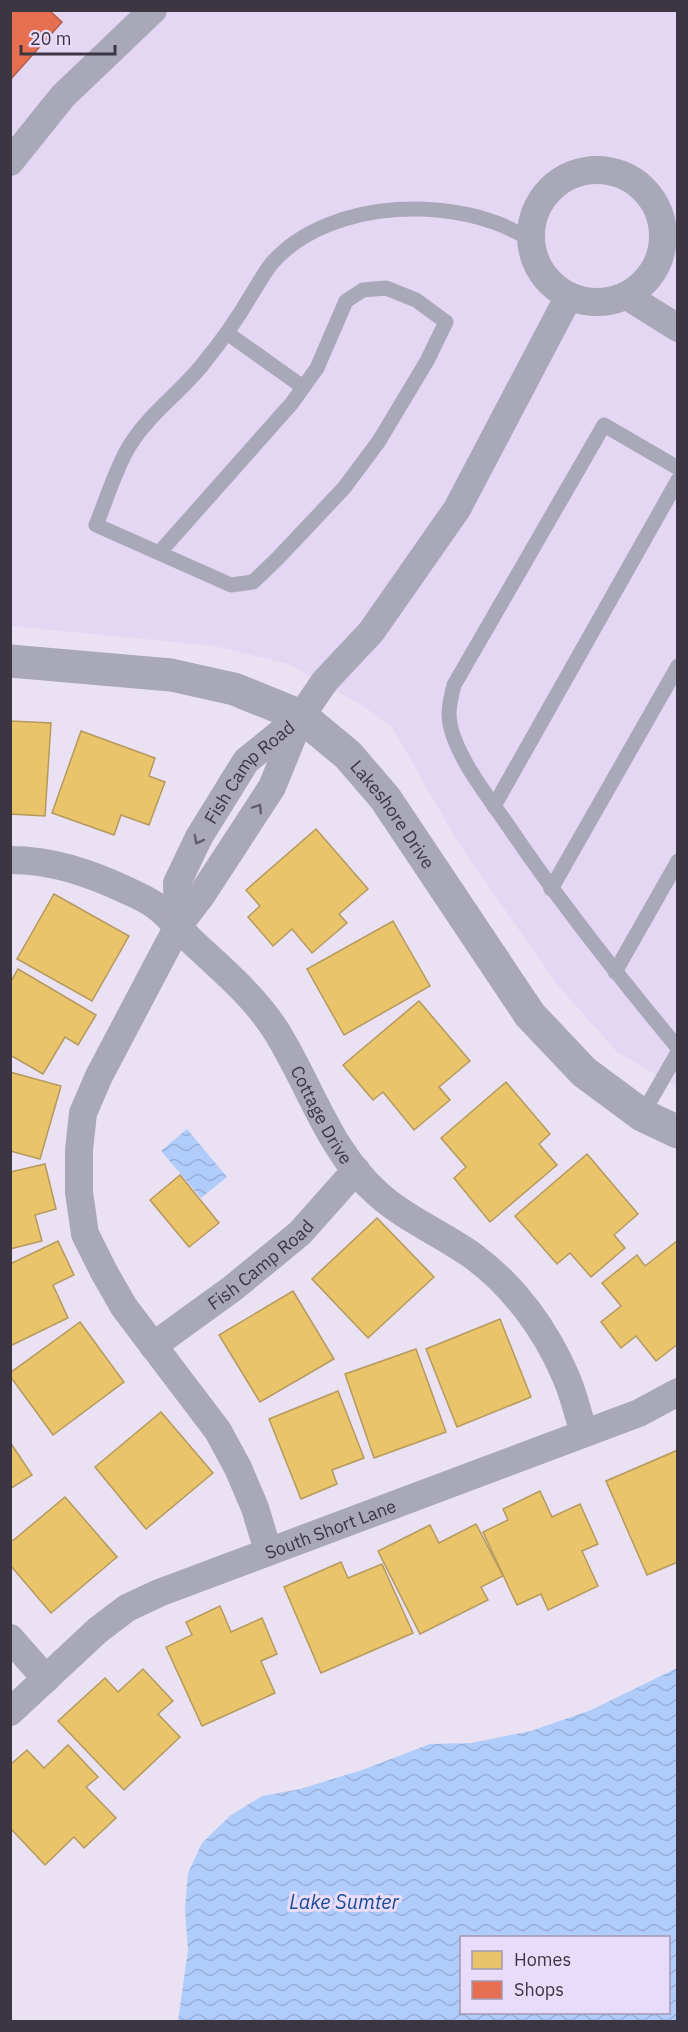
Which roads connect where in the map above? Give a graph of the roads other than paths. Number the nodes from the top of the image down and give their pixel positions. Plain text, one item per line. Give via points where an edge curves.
1 (153, 10) edge
2 (10, 162) edge
3 (530, 240) junction
4 (568, 296) junction
5 (627, 296) junction
6 (678, 328) edge
7 (227, 333) junction
8 (303, 387) junction
9 (678, 468) edge
10 (678, 480) edge
11 (159, 553) junction
12 (10, 661) edge
13 (678, 666) edge
14 (301, 716) junction
15 (494, 806) junction
16 (10, 860) edge
17 (678, 861) edge
18 (551, 890) junction
19 (178, 926) junction
20 (615, 972) junction
21 (678, 1050) edge
22 (642, 1115) junction
23 (678, 1132) edge
24 (356, 1170) junction
25 (153, 1346) junction
26 (678, 1392) edge
27 (584, 1433) junction
28 (268, 1551) junction
29 (10, 1638) edge
30 (46, 1678) junction
31 (10, 1712) edge

1 - 2 street via 63,96
3 - 4 street via 542,273
3 - 5 street via 533,218 542,198 558,183 578,172 599,170 630,179 654,201 662,222 664,244 645,283
3 - 7 lane via 517,231 480,218 431,208 372,212 334,221 296,243 272,263
4 - 5 street via 588,302 608,302
4 - 14 street, Fish Camp Road via 457,509 371,632 325,681
5 - 6 street
7 - 8 lane
7 - 11 lane via 129,446 96,525
8 - 11 lane
8 - 11 lane via 317,368 346,301 363,290 386,288 416,300 446,322 379,441 344,488 253,582 231,585
9 - 15 lane via 604,425 454,685 447,710 454,738
10 - 15 lane
12 - 14 street, Lakeshore Drive via 171,675 234,688
13 - 18 lane
14 - 19 street, Fish Camp Road via 272,786
14 - 22 street, Lakeshore Drive via 348,755 385,798 530,1015 584,1072
15 - 18 lane
16 - 19 street, Cottage Drive via 58,865 98,877 154,905
17 - 20 lane
18 - 20 lane
19 - 24 street, Cottage Drive via 249,996 275,1030 333,1139
19 - 25 street, Fish Camp Road via 99,1076 83,1113 79,1150 85,1234 124,1307
20 - 21 lane
21 - 22 lane
22 - 23 street, Lakeshore Drive
24 - 25 street, Fish Camp Road via 300,1233
24 - 27 street, Cottage Drive via 378,1194 473,1256 511,1288 544,1334 567,1378
25 - 28 street, Fish Camp Road via 218,1431 238,1468
26 - 27 street, South Short Lane via 639,1413
27 - 28 street, South Short Lane
28 - 30 street, South Short Lane via 126,1608
29 - 30 street
30 - 31 street, South Short Lane

